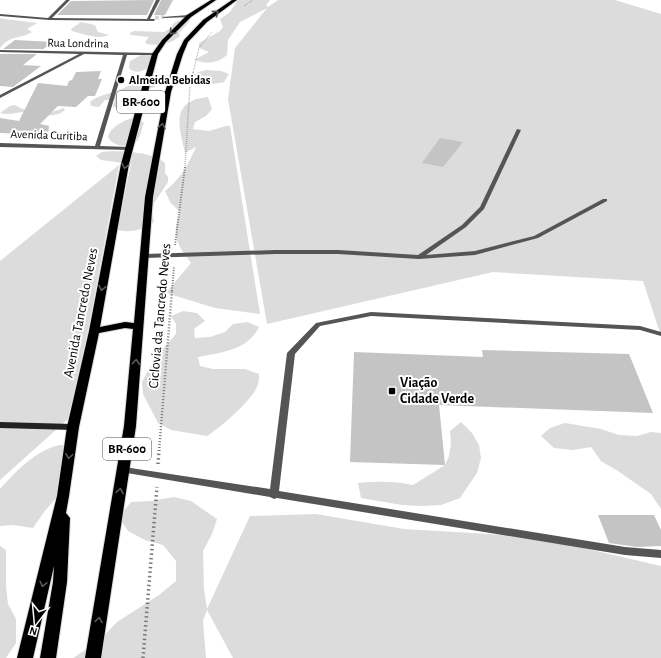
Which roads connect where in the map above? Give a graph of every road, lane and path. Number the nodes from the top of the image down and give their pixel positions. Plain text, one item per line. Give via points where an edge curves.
1 (68, 0) edge
2 (158, 0) edge
3 (214, 0) edge
4 (253, 0) edge
5 (238, 4) edge
6 (0, 15) edge
7 (189, 16) junction
8 (49, 19) junction
9 (148, 19) junction
10 (154, 19) tunnel mouth
11 (184, 21) junction
12 (214, 30) dead end
13 (0, 51) edge
14 (83, 53) junction
15 (125, 54) junction
16 (155, 54) junction
17 (0, 90) edge
18 (13, 90) junction
19 (0, 97) edge
20 (519, 130) dead end
21 (0, 145) edge
22 (97, 148) junction
23 (129, 149) junction
24 (605, 200) dead end
25 (175, 255) junction
26 (144, 256) junction
27 (419, 257) junction
28 (139, 327) junction
29 (94, 331) junction
30 (661, 334) edge
31 (0, 425) edge
32 (73, 427) junction
33 (124, 470) junction
34 (158, 476) junction
35 (274, 495) junction
36 (63, 496) junction
37 (661, 554) edge
38 (25, 658) edge
39 (48, 658) edge
40 (93, 658) edge
41 (143, 658) edge

1 - 8 street
2 - 9 street
3 - 7 main road, Avenida Tancredo Neves / BR-600
4 - 5 path
26 -> 5 main road, BR-600 via 150,197 168,92 180,54 186,41 215,13
6 - 8 street
7 - 11 main road, Avenida Tancredo Neves / BR-600
7 - 11 street via 164,18
8 - 9 street
9 - 10 street
11 -> 16 main road, Avenida Tancredo Neves / BR-600
12 - 25 path, Ciclovia da Tancredo Neves via 199,48 190,85 185,171
13 - 14 street, Rua Londrina
14 - 15 street, Rua Londrina
14 - 18 street
15 - 16 street, Rua Londrina
15 - 22 street
16 - 23 main road, Avenida Tancredo Neves / BR-600
17 - 18 street
18 - 19 street
20 - 27 lane via 482,208 464,226
21 - 22 street, Avenida Curitiba
22 - 23 street, Avenida Curitiba
23 -> 29 main road, Avenida Tancredo Neves / BR-600
24 - 27 lane via 536,237 475,253
25 - 26 lane
25 - 27 lane via 338,252
25 - 34 path, Ciclovia da Tancredo Neves
26 - 28 main road, BR-600
28 - 29 main road via 125,325
33 -> 28 main road, BR-600
29 - 32 main road, Avenida Tancredo Neves / BR-600
30 - 35 lane via 640,328 371,314 318,324 291,353
31 - 32 main road
32 -> 36 main road, Avenida Tancredo Neves / BR-600
33 - 34 lane
40 -> 33 main road, BR-600
34 - 35 lane
34 - 41 path, Ciclovia da Tancredo Neves
35 - 37 lane via 625,551
36 -> 38 main road, Avenida Tancredo Neves / BR-600
36 - 39 main road via 60,582

